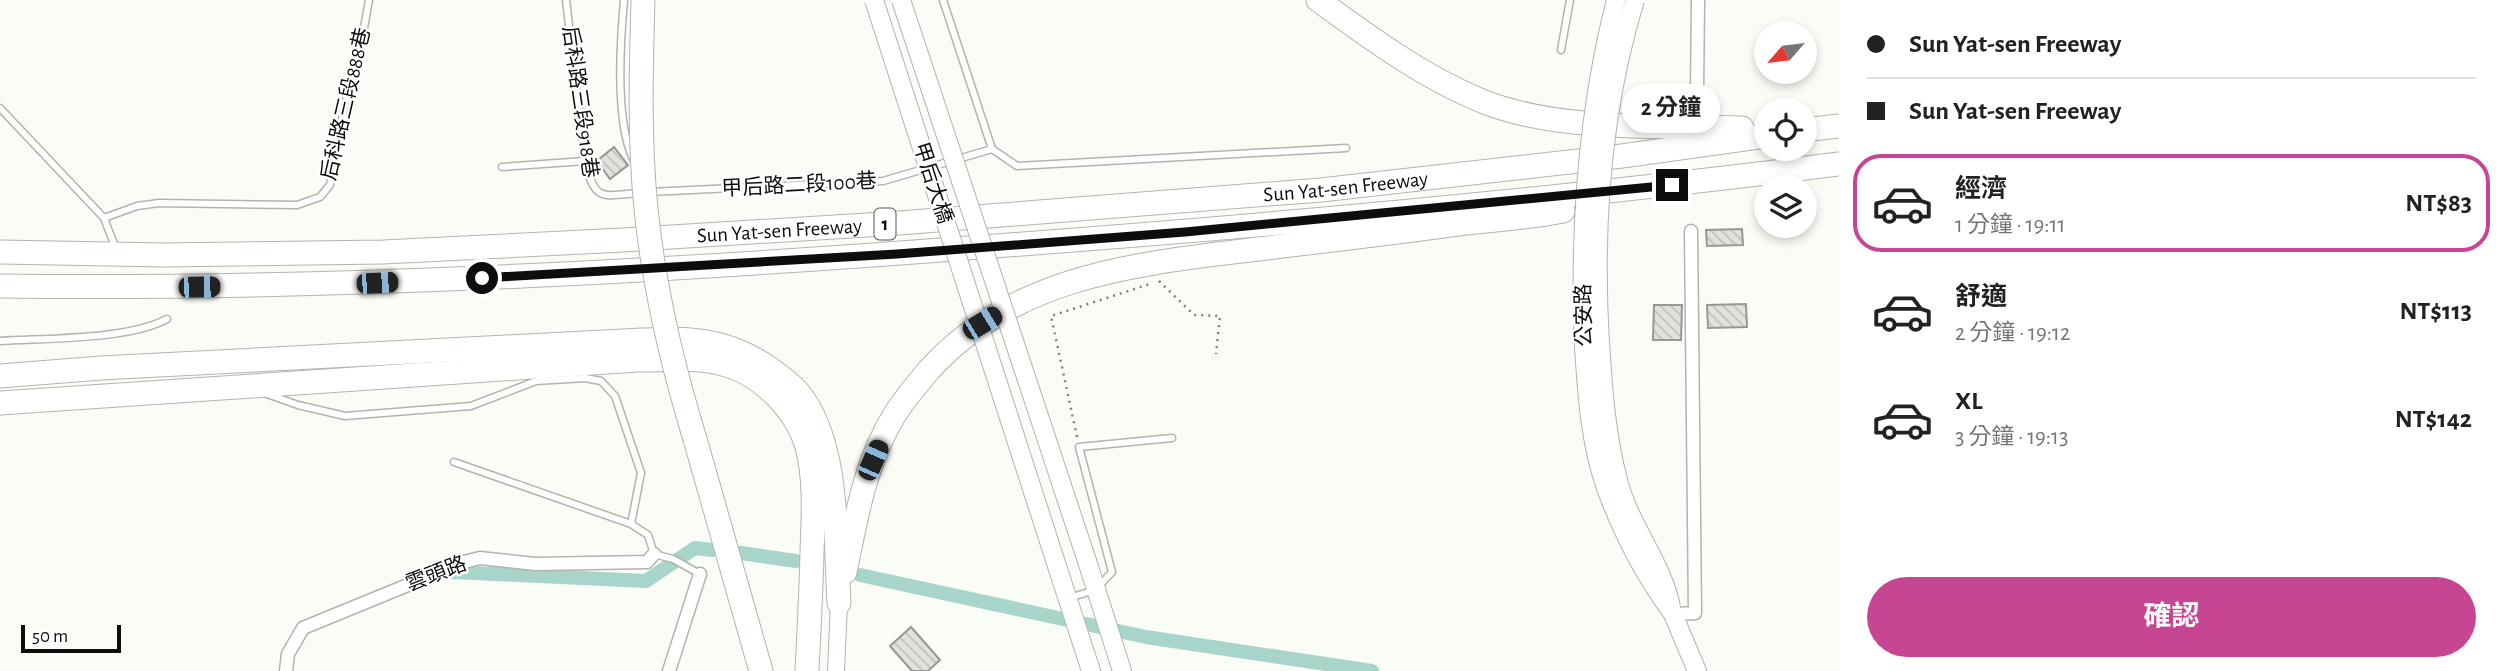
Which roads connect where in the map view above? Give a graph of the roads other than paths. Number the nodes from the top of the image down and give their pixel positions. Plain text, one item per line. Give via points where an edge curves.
1 (369, 0) edge
2 (566, 0) edge
3 (624, 0) edge
4 (643, 0) edge
5 (874, 0) edge
6 (901, 0) edge
7 (943, 0) edge
8 (1318, 0) edge
9 (1336, 0) edge
10 (1570, 0) edge
11 (1616, 0) edge
12 (1634, 0) edge
13 (1698, 0) edge
14 (1360, 29) junction
15 (1561, 50) dead end
16 (1697, 92) dead end
17 (0, 108) edge
18 (1839, 126) edge
19 (1754, 128) edge
20 (1817, 129) edge
21 (1754, 137) edge
22 (1346, 148) dead end
23 (992, 149) junction
24 (584, 161) junction
25 (1839, 164) edge
26 (502, 167) dead end
27 (1645, 189) junction
28 (649, 192) junction
29 (104, 218) junction
30 (1691, 231) dead end
31 (114, 244) dead end
32 (0, 252) edge
33 (0, 286) edge
34 (167, 319) dead end
35 (0, 341) edge
36 (0, 376) edge
37 (247, 386) junction
38 (0, 403) edge
39 (1172, 438) dead end
40 (453, 462) dead end
41 (631, 524) junction
42 (654, 554) junction
43 (700, 573) joint
44 (1096, 590) junction
45 (1067, 598) junction
46 (839, 603) junction
47 (1673, 614) junction
48 (286, 671) edge
49 (669, 671) edge
50 (761, 671) edge
51 (807, 671) edge
52 (836, 671) edge
53 (1091, 671) edge
54 (1122, 671) edge
55 (1697, 671) edge

1 - 29 lane, 后科路三段888巷 via 330,185 320,197 297,205 159,203
2 - 24 lane, 后科路三段918巷
3 - 28 lane via 623,129
4 - 50 highway, bridge via 646,211 668,344
5 - 45 main road, 甲后大橋, bridge
6 - 44 main road, 甲后大橋, bridge
7 - 23 lane
8 - 14 highway
9 - 14 highway
10 - 15 lane
11 - 47 main road, 公安路, bridge via 1594,108 1587,176 1583,246 1591,430 1605,486 1631,545
12 - 47 main road, 公安路, bridge via 1621,45 1601,178 1597,248 1602,373 1606,427 1618,483 1666,584
13 - 16 street
14 - 19 highway via 1430,75 1516,111 1624,126
17 - 29 lane
18 - 20 highway
21 - 32 highway, Sun Yat-sen Freeway / 1 via 1321,190 899,223 383,252 165,256
22 - 23 lane via 1017,166
23 - 28 lane, 甲后路二段100巷 via 883,181
24 - 26 lane
24 - 28 lane, 后科路三段918巷 via 591,187 604,196
25 - 27 highway, Sun Yat-sen Freeway / 1
27 - 33 highway, Sun Yat-sen Freeway / 1 via 1185,232 666,268 377,283
27 - 46 highway via 1561,212 1149,263 1067,283 1011,306 943,355 907,395 886,430 860,498
29 - 31 lane
30 - 47 street via 1695,613
34 - 35 lane via 126,333
36 - 46 highway via 642,340 710,343 749,355 766,366 798,392 810,410 831,475
37 - 38 highway
37 - 41 lane via 345,416 471,406 536,381 585,378 601,382 615,396 641,473
37 - 51 highway via 637,360 697,360 740,370 781,401 807,445 814,517
39 - 44 lane via 1079,447 1112,572
40 - 41 lane
41 - 42 lane via 648,535
42 - 43 lane, 雲頭路
42 - 48 street, 雲頭路 via 647,562 535,564 480,558 464,562 303,628 288,654
43 - 49 street
44 - 45 lane
44 - 54 main road, 甲后大橋
45 - 53 main road, 甲后大橋
46 - 52 street
47 - 55 main road, 公安路

